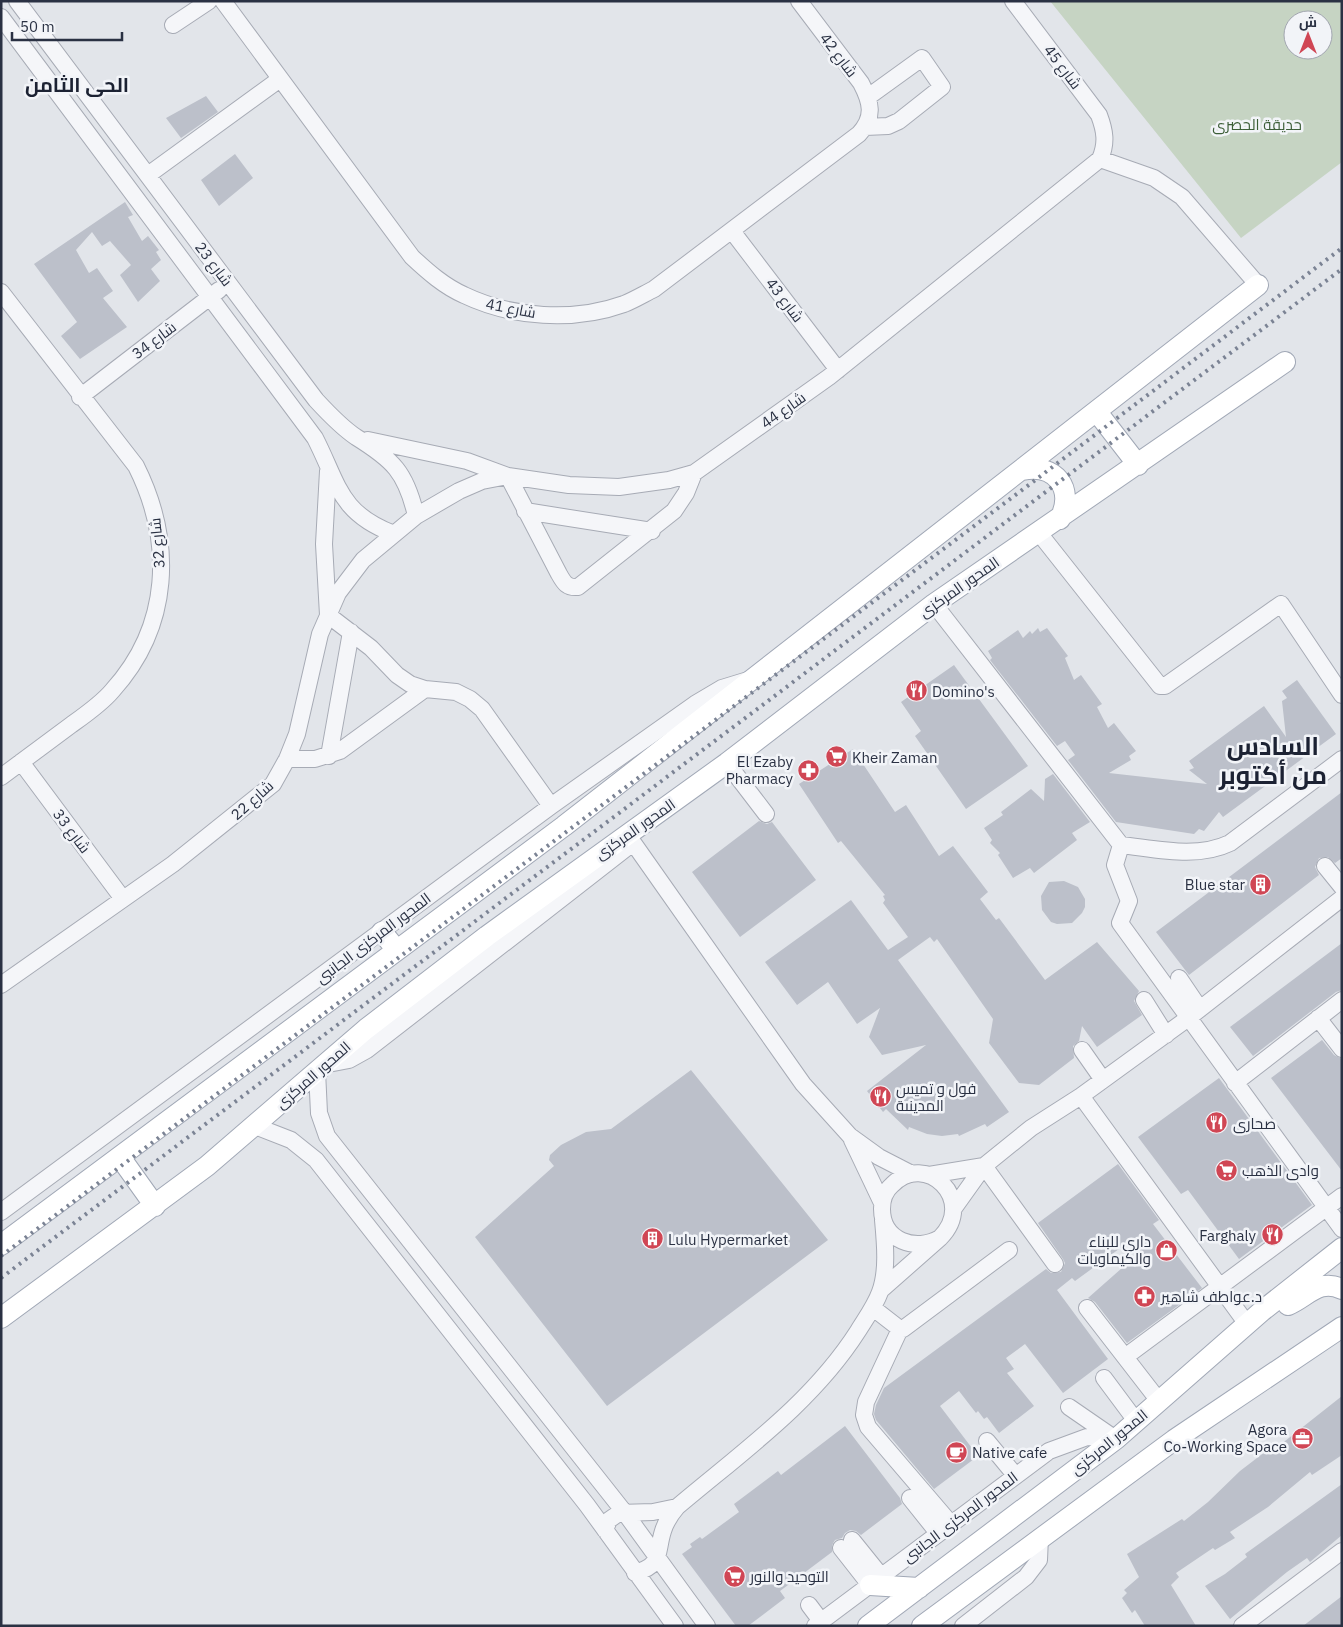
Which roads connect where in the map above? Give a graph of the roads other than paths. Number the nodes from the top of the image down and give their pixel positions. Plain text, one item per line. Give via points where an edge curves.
1 (17, 1) edge
2 (210, 1) edge
3 (223, 1) edge
4 (799, 1) edge
5 (1013, 1) edge
6 (1, 17) edge
7 (173, 25) dead end
8 (280, 79) junction
9 (869, 112) joint
10 (1100, 159) junction
11 (148, 175) junction
12 (165, 198) junction
13 (146, 212) junction
14 (732, 231) junction
15 (228, 283) junction
16 (1258, 285) joint
17 (1, 292) edge
18 (210, 297) junction
19 (1285, 362) dead end
20 (838, 370) junction
21 (80, 397) junction
22 (1097, 412) junction
23 (355, 437) junction
24 (1138, 464) junction
25 (329, 467) junction
26 (1022, 470) junction
27 (694, 473) junction
28 (508, 476) junction
29 (525, 511) junction
30 (416, 516) junction
31 (1060, 519) junction
32 (652, 531) junction
33 (1040, 533) junction
34 (394, 534) junction
35 (934, 604) junction
36 (328, 615) junction
37 (351, 632) junction
38 (753, 680) junction
39 (425, 689) junction
40 (1342, 695) edge
41 (330, 756) junction
42 (1342, 759) edge
43 (287, 760) junction
44 (21, 762) junction
45 (727, 763) junction
46 (1, 777) edge
47 (551, 806) junction
48 (766, 814) dead end
49 (630, 839) junction
50 (1121, 845) junction
51 (1325, 866) dead end
52 (1342, 887) edge
53 (123, 899) junction
54 (1339, 906) edge
55 (382, 932) junction
56 (396, 949) junction
57 (1178, 978) dead end
58 (1, 985) edge
59 (1144, 1000) dead end
60 (1342, 1000) edge
61 (1194, 1014) junction
62 (1318, 1018) junction
63 (1166, 1035) junction
64 (1342, 1049) edge
65 (1082, 1050) dead end
66 (320, 1068) junction
67 (1103, 1080) junction
68 (1235, 1083) junction
69 (1081, 1096) junction
70 (255, 1126) junction
71 (850, 1136) junction
72 (120, 1157) junction
73 (984, 1166) junction
74 (912, 1174) junction
75 (929, 1175) junction
76 (1342, 1196) edge
77 (882, 1203) junction
78 (155, 1206) junction
79 (954, 1208) junction
80 (1327, 1208) junction
81 (1, 1212) edge
82 (883, 1220) junction
83 (1342, 1229) edge
84 (940, 1238) junction
85 (1, 1245) edge
86 (1342, 1248) edge
87 (1009, 1250) dead end
88 (1054, 1264) dead end
89 (1219, 1288) junction
90 (1342, 1289) edge
91 (881, 1290) junction
92 (873, 1308) junction
93 (1087, 1308) dead end
94 (1, 1318) edge
95 (1254, 1318) junction
96 (1342, 1327) edge
97 (900, 1329) junction
98 (1125, 1357) junction
99 (1104, 1378) dead end
100 (1159, 1401) junction
101 (1069, 1408) dead end
102 (1136, 1421) junction
103 (1116, 1439) junction
104 (987, 1441) dead end
105 (1015, 1475) junction
106 (910, 1498) dead end
107 (677, 1507) junction
108 (624, 1513) junction
109 (945, 1529) junction
110 (605, 1530) junction
111 (1040, 1537) junction
112 (847, 1544) dead end
113 (1342, 1551) edge
114 (657, 1558) junction
115 (635, 1573) junction
116 (875, 1581) junction
117 (919, 1588) junction
118 (809, 1605) dead end
119 (818, 1623) edge
120 (676, 1626) edge
121 (707, 1626) edge
122 (868, 1626) edge
123 (922, 1626) edge
124 (963, 1626) edge
125 (1243, 1626) edge

1 - 11 street, شارع 23
2 - 7 street
3 - 8 street, شارع 41
4 - 9 street, شارع 42 via 861,83
5 - 10 street, شارع 45 via 1099,115 1105,137
6 - 13 street, شارع 23
8 - 11 street
8 - 14 street, شارع 41 via 412,257 456,291 493,307 558,316 592,313 624,304 654,289
9 - 14 street, شارع 41 via 859,134
10 - 16 street via 1154,178 1182,197
10 - 20 street, شارع 44
11 - 12 street, شارع 23
12 - 13 street
12 - 15 street, شارع 23
13 - 18 street, شارع 23
14 - 20 street, شارع 43
15 - 18 street, شارع 34
15 - 23 street, شارع 23 via 316,400
16 - 22 main road
17 - 21 street, شارع 32
18 - 21 street, شارع 34
18 - 25 street, شارع 23 via 315,438
19 - 24 main road, المحور المركزى
20 - 27 street, شارع 44
21 - 44 street, شارع 32 via 136,466 150,494 158,525 160,587 155,616 145,644 130,670 111,693
22 - 24 main road
22 - 26 main road
23 - 28 street via 467,461
23 - 30 street, شارع 23 via 374,446 390,460 406,483
24 - 31 main road, المحور المركزى
25 - 34 street, شارع 23 via 334,482 352,510
25 - 36 street via 324,544
26 - 31 main road via 1042,469 1059,480 1066,499
26 - 38 main road
27 - 28 street, شارع 44 via 619,487 569,486
27 - 32 street via 674,512
28 - 29 street
28 - 30 street, شارع 44 via 482,481
29 - 32 street
29 - 32 street via 565,584 572,588 578,587
30 - 34 street, شارع 44
31 - 33 main road, المحور المركزى
33 - 35 main road, المحور المركزى
33 - 40 street via 1160,686 1165,686 1281,604
34 - 36 street, شارع 22 via 363,560 338,593
35 - 45 main road, المحور المركزى
35 - 50 street
36 - 37 street
36 - 43 street, شارع 22 via 313,659 297,734
37 - 39 street via 396,675
37 - 41 street
38 - 47 street, المحور المركزى الجانبى via 708,695
38 - 56 main road via 564,826
39 - 41 street
39 - 47 street via 456,692 482,709
41 - 43 street
42 - 50 street via 1220,848 1196,852
43 - 53 street, شارع 22 via 273,784 252,803
44 - 46 street, شارع 32
44 - 53 street, شارع 33
45 - 48 street
45 - 49 main road, المحور المركزى
47 - 55 street, المحور المركزى الجانبى
49 - 66 main road, المحور المركزى via 473,946
49 - 71 street via 803,1084
50 - 61 street via 1115,866 1129,902 1120,923
51 - 52 street
53 - 58 street, شارع 22
54 - 61 street
55 - 56 main road
55 - 81 street, المحور المركزى الجانبى
56 - 72 main road
57 - 61 street
59 - 63 street
60 - 62 street
61 - 63 street
61 - 68 street
62 - 64 street
62 - 68 street
63 - 67 street
65 - 67 street
66 - 70 main road, المحور المركزى
66 - 108 street via 319,1113 327,1136
67 - 69 street
68 - 80 street
69 - 73 street via 1031,1128
69 - 89 street
70 - 78 main road, المحور المركزى
70 - 110 street via 291,1140 316,1160
71 - 74 street via 879,1157
71 - 77 street
72 - 78 main road
72 - 85 main road
73 - 75 street
73 - 79 street
73 - 88 street
74 - 75 street
74 - 77 street via 896,1181
75 - 79 street via 944,1184
76 - 80 street
77 - 82 street
78 - 94 main road, المحور المركزى
79 - 84 street via 951,1224
80 - 83 street
80 - 89 street
82 - 84 street via 892,1235 907,1244 924,1245
82 - 91 street
84 - 91 street
86 - 95 main road, المحور المركزى
87 - 97 street via 907,1328
89 - 95 street
89 - 98 street
90 - 95 main road via 1319,1286 1292,1303
91 - 92 street
92 - 97 street
92 - 107 street via 839,1360 800,1404
93 - 98 street
95 - 100 main road, المحور المركزى
96 - 111 main road via 1174,1440
97 - 109 street via 866,1402 864,1415 868,1427
98 - 100 street
99 - 102 street
100 - 102 main road, المحور المركزى
101 - 103 street
102 - 103 main road, المحور المركزى
103 - 105 street, المحور المركزى الجانبى via 1087,1437 1068,1442
103 - 117 main road, المحور المركزى
104 - 105 street
105 - 109 street, المحور المركزى الجانبى
106 - 109 street
107 - 108 street
107 - 114 street via 663,1529
108 - 110 street via 613,1516
108 - 114 street
109 - 116 street, المحور المركزى الجانبى
110 - 115 street
111 - 123 main road
111 - 124 street via 1039,1560 1026,1577
112 - 116 street
113 - 125 street
114 - 115 street via 648,1568
114 - 121 street
115 - 120 street
116 - 117 main road
116 - 119 street, المحور المركزى الجانبى
117 - 122 main road, المحور المركزى
118 - 119 street

